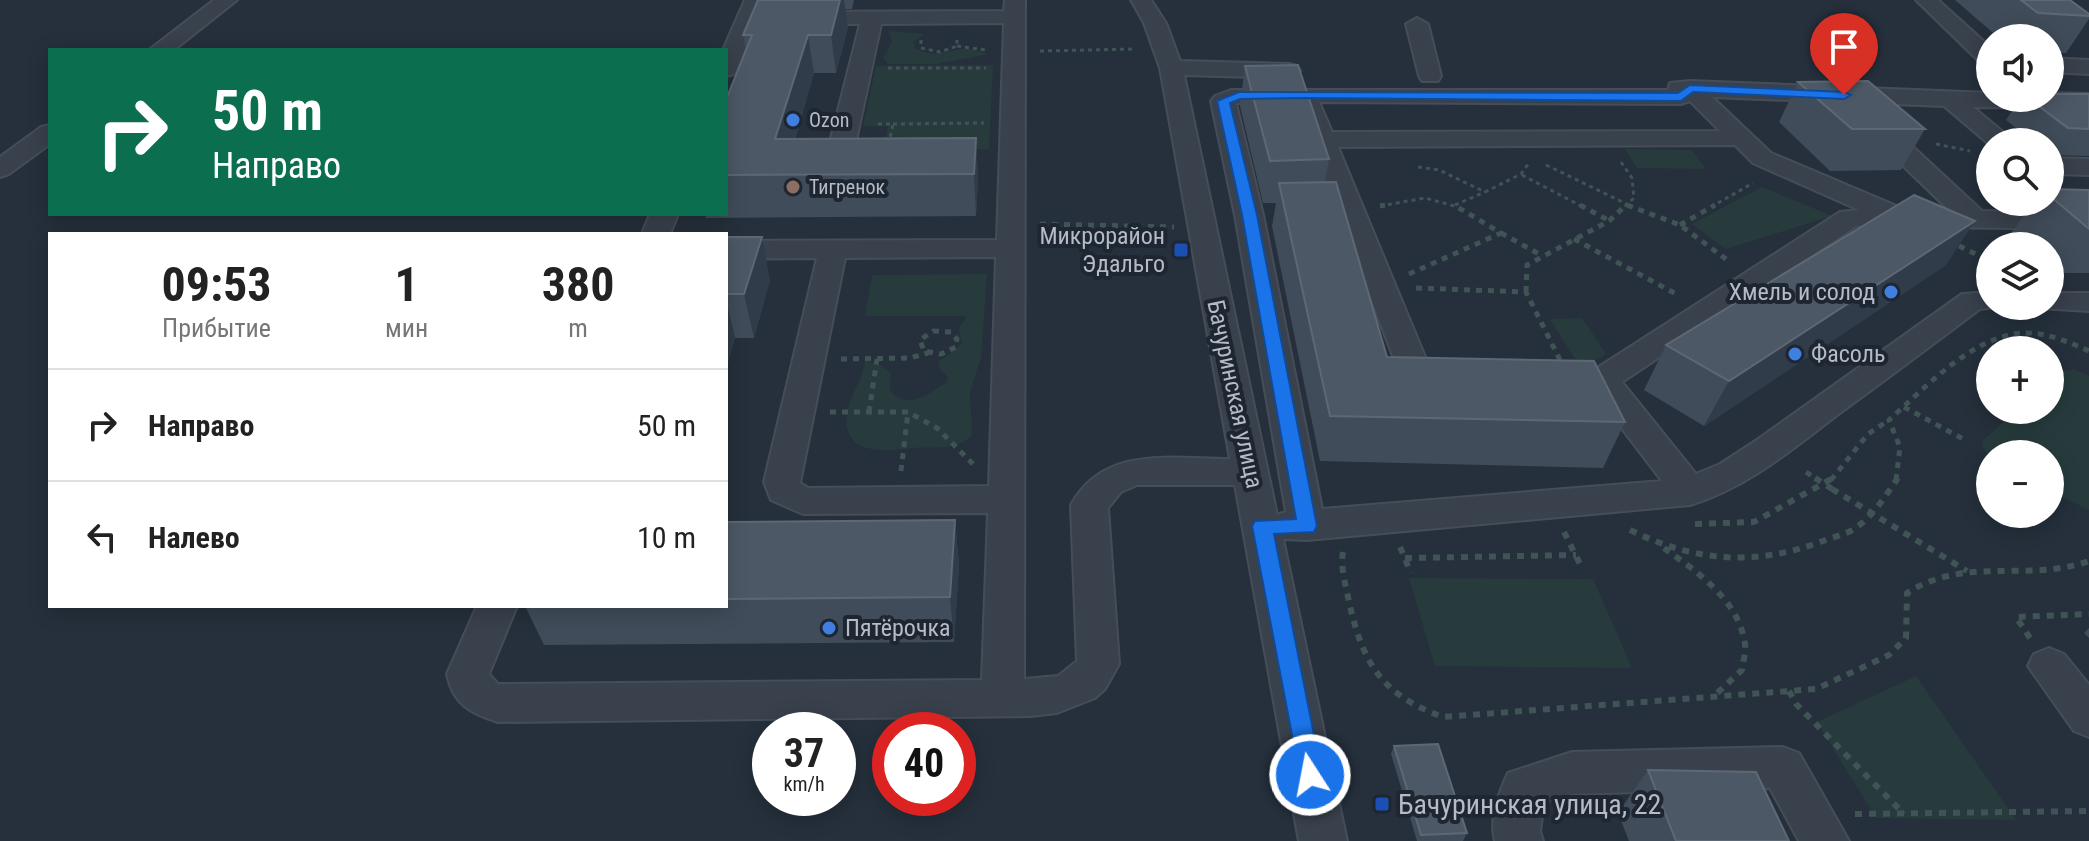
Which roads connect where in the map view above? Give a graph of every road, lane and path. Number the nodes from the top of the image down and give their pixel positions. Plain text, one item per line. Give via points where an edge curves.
1 (227, 0) edge
2 (1141, 0) edge
3 (1926, 0) edge
4 (1015, 8) edge
5 (752, 9) edge
6 (872, 18) junction
7 (1417, 24) dead end
8 (954, 37) dead end
9 (922, 39) dead end
10 (1976, 46) edge
11 (163, 48) edge
12 (1159, 58) junction
13 (1002, 61) junction
14 (728, 64) edge
15 (2064, 66) edge
16 (2089, 67) edge
17 (880, 69) dead end
18 (1430, 76) junction
19 (1316, 80) junction
20 (1690, 88) junction
21 (1844, 95) junction
22 (1949, 99) junction
23 (1976, 99) edge
24 (2064, 100) edge
25 (2089, 101) edge
26 (987, 120) dead end
27 (871, 124) dead end
28 (893, 124) junction
29 (1985, 128) edge
30 (48, 133) edge
31 (1605, 138) junction
32 (1741, 138) junction
33 (1323, 140) junction
34 (841, 150) joint
35 (1408, 166) dead end
36 (2064, 166) edge
37 (2089, 167) edge
38 (0, 169) edge
39 (1521, 174) junction
40 (1759, 180) dead end
41 (1485, 192) junction
42 (1454, 205) junction
43 (1627, 205) junction
44 (1352, 212) junction
45 (1322, 213) edge
46 (1900, 218) junction
47 (1974, 219) junction
48 (1609, 221) junction
49 (2089, 221) edge
50 (1680, 225) junction
51 (1183, 227) dead end
52 (1501, 233) junction
53 (1011, 236) junction
54 (1573, 239) junction
55 (833, 249) junction
56 (728, 250) edge
57 (1541, 255) junction
58 (1754, 280) junction
59 (1381, 287) junction
60 (1526, 292) junction
61 (1976, 300) edge
62 (2064, 302) edge
63 (2089, 302) edge
64 (1707, 309) junction
65 (2089, 351) edge
66 (928, 353) junction
67 (808, 359) junction
68 (877, 359) junction
69 (1478, 376) edge
70 (1570, 379) joint
71 (1603, 380) junction
72 (1904, 407) junction
73 (869, 412) junction
74 (908, 412) junction
75 (796, 413) junction
76 (1889, 420) junction
77 (1965, 440) dead end
78 (1250, 472) junction
79 (1806, 472) dead end
80 (1007, 499) junction
81 (898, 500) junction
82 (1687, 508) junction
83 (1873, 513) junction
84 (1573, 524) dead end
85 (1642, 524) dead end
86 (1262, 526) junction
87 (1307, 526) junction
88 (1397, 538) dead end
89 (1345, 543) dead end
90 (1659, 544) junction
91 (1576, 555) junction
92 (1405, 558) junction
93 (2089, 561) edge
94 (1582, 568) dead end
95 (1967, 571) junction
96 (1411, 573) dead end
97 (496, 608) edge
98 (2089, 614) edge
99 (2049, 666) joint
100 (1789, 691) junction
101 (1713, 697) junction
102 (1003, 698) junction
103 (2089, 718) edge
104 (2089, 811) edge
105 (1904, 814) junction
106 (1818, 828) edge
107 (1323, 841) edge
108 (1519, 841) edge

1 - 11 street
2 - 12 street, Бачуринская улица via 1155,23
3 - 10 street
4 - 6 street
4 - 13 street
5 - 6 street
5 - 14 street
6 - 34 street
7 - 18 street
8 - 9 path via 957,46 940,52 921,48
12 - 13 path
12 - 19 street
12 - 78 street, Бачуринская улица
13 - 17 path via 984,67
13 - 53 street
15 - 16 street
18 - 19 street
18 - 20 street
19 - 20 street via 1681,97
19 - 33 street
19 - 87 street via 1223,101 1263,214
20 - 21 street
20 - 32 street
21 - 22 street
21 - 47 street
22 - 23 street
22 - 29 street
24 - 25 street
26 - 28 path
27 - 28 path
28 - 34 path via 887,156
30 - 38 street
31 - 32 street
31 - 33 street
31 - 43 path via 1632,178 1634,198
32 - 46 street via 1762,158
33 - 44 street
35 - 41 path via 1439,170
36 - 37 street
39 - 41 path
39 - 43 path via 1532,159
39 - 48 path
40 - 50 path
41 - 42 path
42 - 44 path via 1425,198
42 - 52 path
43 - 48 path
43 - 50 path
44 - 45 street
44 - 59 street
46 - 47 street
46 - 58 street via 1850,218
47 - 49 street
48 - 54 path
50 - 58 path
51 - 53 path
52 - 57 path
52 - 59 path
53 - 55 street
53 - 80 street
54 - 57 path
54 - 64 path
55 - 56 street
55 - 67 street
57 - 60 path via 1527,265
58 - 64 street
59 - 60 path
59 - 69 street via 1416,374
60 - 70 path
61 - 82 street
62 - 63 street
64 - 71 street
65 - 72 path via 2059,338 2022,333 1989,339
66 - 66 path via 947,353 957,339 945,331 927,333 919,344
66 - 68 path
67 - 68 path
67 - 75 street
68 - 73 path
70 - 71 street
71 - 82 street
72 - 76 path
72 - 77 path
73 - 74 path
73 - 75 path
74 - 80 path via 937,428
74 - 81 path
75 - 81 street via 782,482 788,495 803,501
76 - 82 path via 1868,434 1830,482 1754,522
76 - 83 path via 1900,447 1898,478
78 - 86 street, Бачуринская улица
78 - 102 street via 1133,472 1099,490 1089,505 1098,664 1071,693
79 - 83 path, bridge
80 - 81 street
80 - 102 street
82 - 87 street
83 - 90 path via 1853,530 1804,548 1741,559 1695,555
83 - 95 path
84 - 91 path via 1559,525
85 - 90 path via 1626,525
86 - 87 street
86 - 107 street, Бачуринская улица
88 - 92 path
89 - 101 path via 1341,562 1359,647 1391,694 1415,710 1443,717
90 - 101 path via 1710,582 1735,616 1745,645 1742,670
91 - 92 path
91 - 94 path
92 - 96 path
93 - 95 path
95 - 100 path via 1924,579 1907,593 1906,638 1889,655 1816,689
97 - 102 street via 468,674 476,694 498,703
98 - 99 path via 2016,617
99 - 103 street
100 - 101 path
100 - 105 path
104 - 105 path
105 - 106 path
106 - 108 street via 1783,767 1572,773 1524,788

